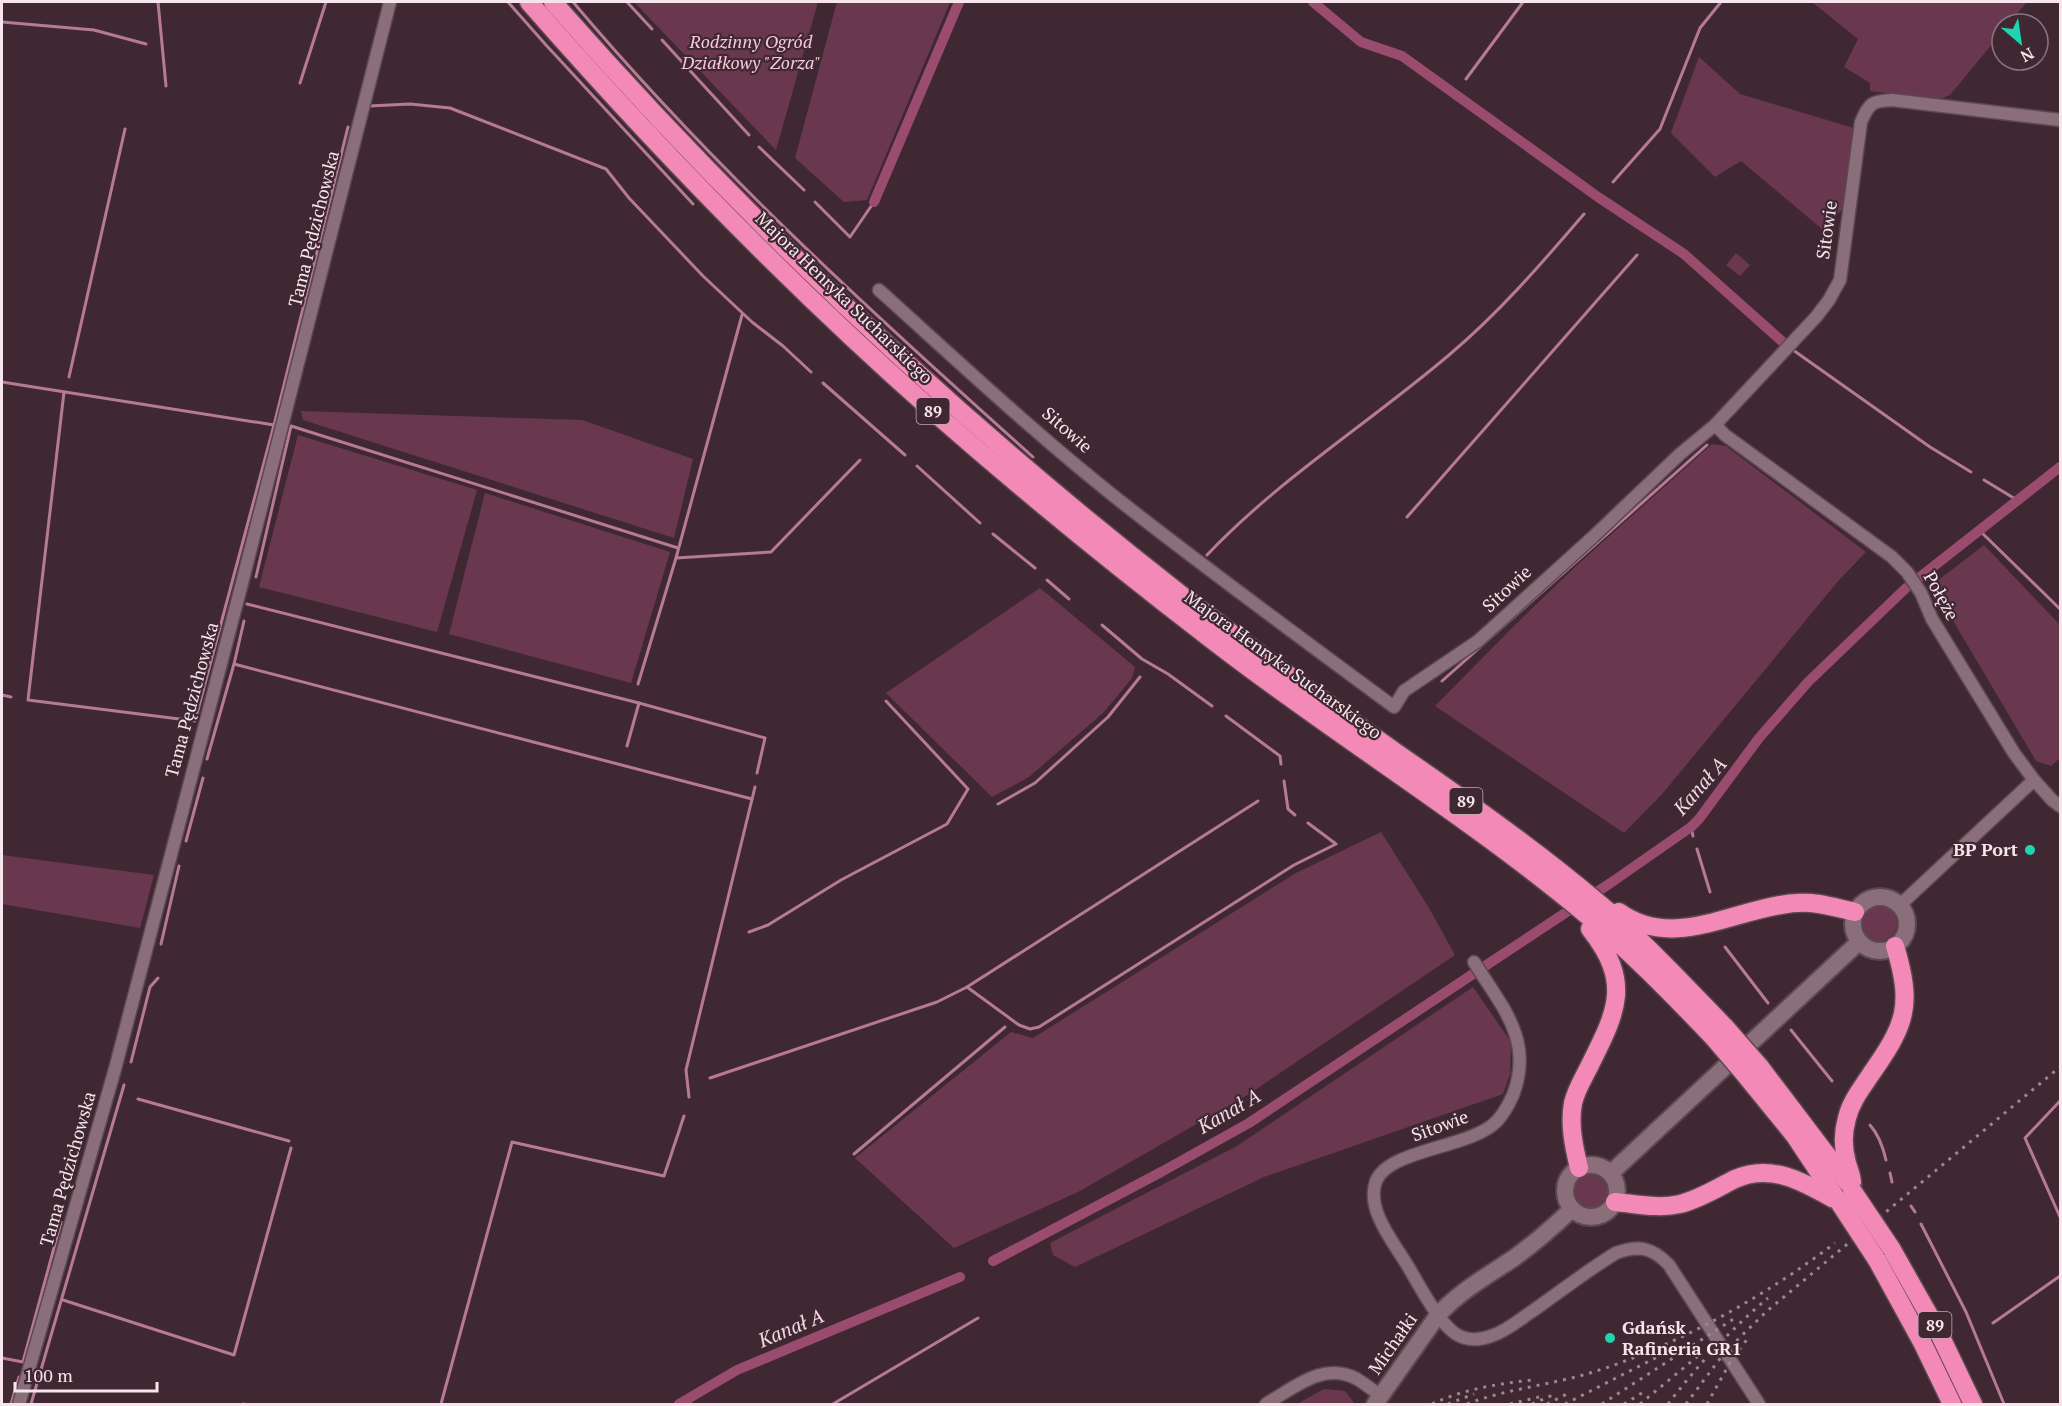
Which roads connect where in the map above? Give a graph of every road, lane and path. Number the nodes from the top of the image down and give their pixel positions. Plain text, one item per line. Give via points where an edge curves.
1 (390, 2) edge
2 (529, 2) edge
3 (553, 2) edge
4 (2061, 120) edge
5 (879, 290) dead end
6 (1715, 425) junction
7 (2034, 780) junction
8 (2061, 806) edge
9 (1599, 903) junction
10 (1900, 905) junction
11 (1582, 911) junction
12 (1855, 912) junction
13 (1859, 942) junction
14 (1895, 946) junction
15 (1474, 962) dead end
16 (1719, 1032) junction
17 (1579, 1168) junction
18 (1611, 1173) junction
19 (1846, 1196) junction
20 (1615, 1202) junction
21 (1572, 1209) junction
22 (1884, 1254) junction
23 (1438, 1315) junction
24 (1378, 1400) edge
25 (19, 1404) edge
26 (1266, 1404) edge
27 (1759, 1404) edge
28 (1952, 1404) edge
29 (1973, 1404) edge

1 - 25 street, Tama Pędzichowska via 115,1069
2 - 11 highway, Majora Henryka Sucharskiego / 89 via 639,124 771,259 970,443 1215,643 1478,831
3 - 9 highway, Majora Henryka Sucharskiego / 89 via 706,169 803,266 1019,463 1268,662
4 - 6 street, Sitowie via 1892,100 1871,104 1862,122 1840,280 1816,317
5 - 6 street, Sitowie via 1129,507 1394,707 1404,691 1503,620
6 - 7 street, Połęże via 1907,572 1932,620
7 - 8 street, Połęże
7 - 10 street
9 - 12 highway via 1641,925 1661,929 1680,929 1798,903
9 - 16 highway, Majora Henryka Sucharskiego / 89 via 1688,988
10 - 12 street via 1879,896 1862,903
10 - 14 street via 1906,917 1906,930
11 - 16 highway, Majora Henryka Sucharskiego / 89
11 - 17 highway via 1586,924 1609,957 1617,997 1608,1030 1574,1102 1572,1128
12 - 13 street via 1853,931
13 - 14 street via 1876,951
13 - 18 street
14 - 19 highway via 1905,984 1905,1009 1893,1041 1858,1093 1847,1118 1845,1149 1853,1180
15 - 23 street, Sitowie via 1512,1023 1520,1047 1519,1078 1509,1104 1496,1122 1479,1134 1398,1161 1384,1170 1374,1194 1386,1230
16 - 19 highway, Majora Henryka Sucharskiego / 89, bridge via 1830,1158
17 - 18 street via 1599,1166
17 - 21 street via 1569,1177 1565,1190
18 - 20 street via 1618,1190
19 - 20 highway via 1796,1179 1762,1173 1738,1178 1678,1204 1658,1207
19 - 22 highway, Majora Henryka Sucharskiego / 89, bridge
20 - 21 street via 1611,1209 1595,1217
21 - 23 street via 1536,1242 1463,1291
22 - 28 highway, Majora Henryka Sucharskiego / 89
22 - 29 highway, Majora Henryka Sucharskiego / 89 via 1939,1333
23 - 24 street, Michałki
23 - 27 street, Sitowie via 1457,1335 1479,1340 1513,1324 1616,1253 1644,1248 1660,1255 1669,1265
24 - 26 street, Michałki via 1355,1378 1331,1372 1312,1377

